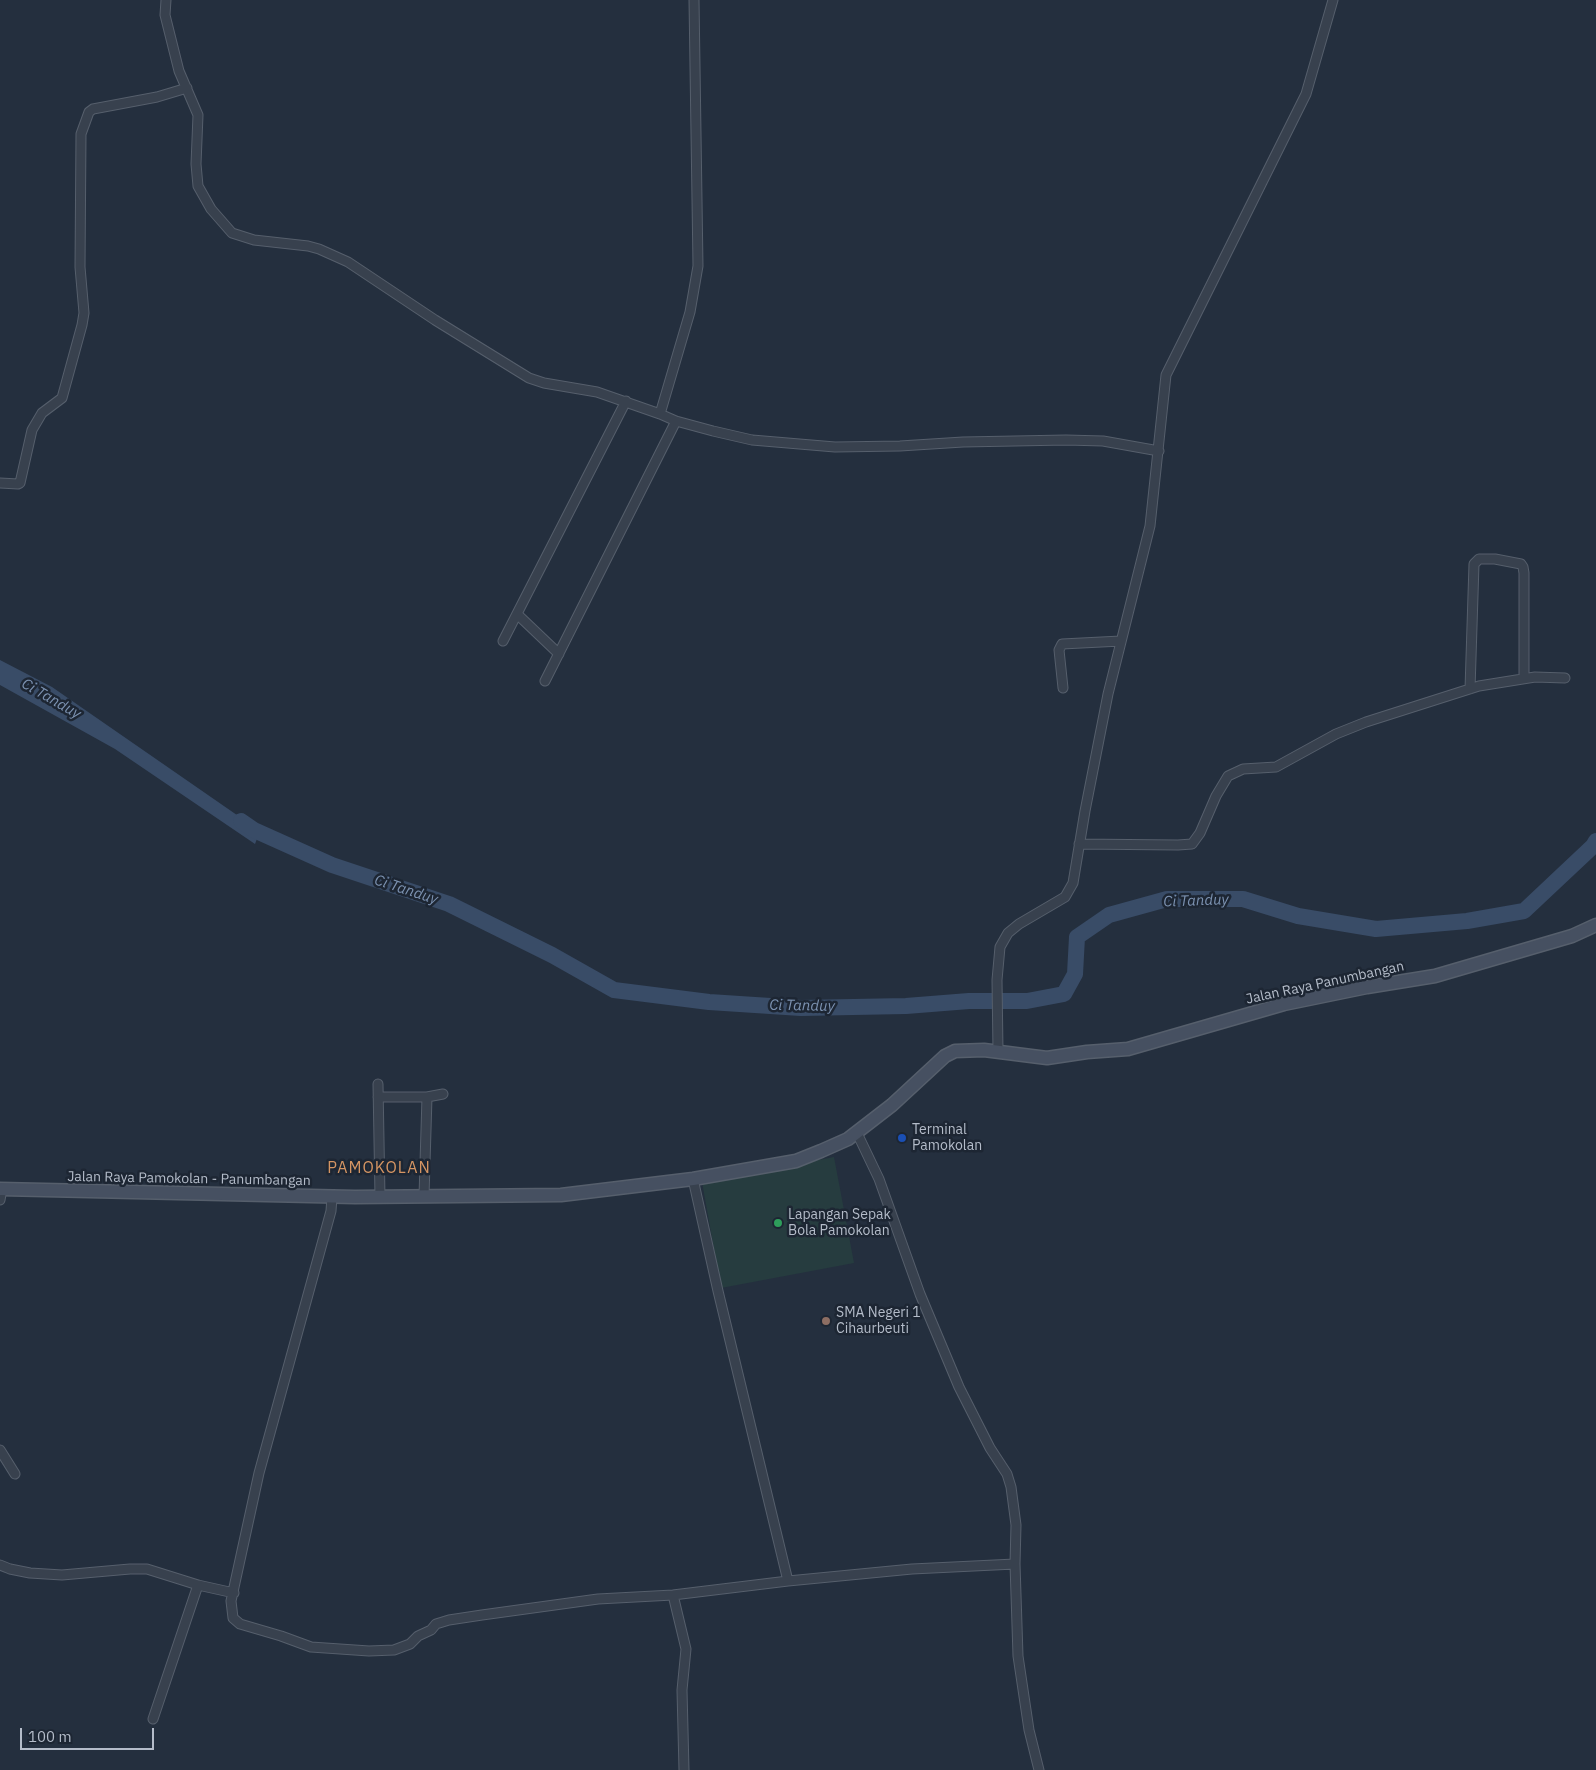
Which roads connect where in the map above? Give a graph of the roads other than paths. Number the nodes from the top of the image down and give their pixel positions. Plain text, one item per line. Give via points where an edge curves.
1 (166, 0) edge
2 (694, 0) edge
3 (1334, 0) edge
4 (187, 88) junction
5 (626, 401) junction
6 (660, 414) junction
7 (676, 421) junction
8 (1159, 451) junction
9 (0, 483) edge
10 (516, 614) junction
11 (1121, 641) junction
12 (504, 642) dead end
13 (559, 654) junction
14 (1524, 678) junction
15 (1565, 678) dead end
16 (545, 681) dead end
17 (1064, 688) dead end
18 (1470, 689) junction
19 (1079, 844) junction
20 (1596, 925) edge
21 (998, 1052) junction
22 (378, 1084) dead end
23 (443, 1094) dead end
24 (378, 1097) junction
25 (427, 1098) junction
26 (857, 1133) junction
27 (693, 1179) junction
28 (1, 1193) edge
29 (332, 1196) junction
30 (424, 1196) junction
31 (380, 1197) junction
32 (0, 1450) edge
33 (15, 1474) dead end
34 (1015, 1564) junction
35 (0, 1565) edge
36 (788, 1581) junction
37 (198, 1585) junction
38 (234, 1592) junction
39 (673, 1595) junction
40 (153, 1719) dead end
41 (684, 1770) edge
42 (1039, 1770) edge

1 - 4 street via 165,15 179,71
2 - 6 street via 698,266 690,312
3 - 8 street via 1306,94 1166,375
4 - 5 street via 198,118 198,186 232,233 254,240 319,249 348,262 528,378
4 - 9 street via 89,112 80,134 82,325 62,398 42,413 32,430 20,483
5 - 6 street
5 - 10 street
6 - 7 street
7 - 8 street via 752,440 847,447 1066,440 1103,441
7 - 13 street
8 - 11 street via 1150,526
10 - 12 street
10 - 13 street
11 - 17 street via 1062,644
11 - 19 street
13 - 16 street
14 - 15 street
14 - 18 street
14 - 18 street via 1524,573 1521,564 1479,559 1474,564
18 - 19 street via 1336,734 1276,767 1243,769 1228,776 1192,844
19 - 21 street via 1073,883 1065,897 1019,924 1008,933 1000,947
20 - 21 main road, Jalan Raya Panumbangan via 1572,936 1435,976 1284,1004 1128,1049 1047,1058
21 - 26 main road, Jalan Raya Pamokolan - Panumbangan via 955,1051 945,1056
22 - 24 street
23 - 25 street
24 - 25 street
24 - 31 street
25 - 30 street
26 - 27 main road, Jalan Raya Pamokolan - Panumbangan via 822,1152 796,1161
26 - 34 street via 879,1179 920,1294 959,1387 1007,1474 1016,1525
27 - 30 main road, Jalan Raya Pamokolan - Panumbangan via 561,1195
27 - 36 street
28 - 29 main road, Jalan Raya Pamokolan - Panumbangan
29 - 31 main road, Jalan Raya Pamokolan - Panumbangan
29 - 38 street via 331,1211 259,1473
30 - 31 main road, Jalan Raya Pamokolan - Panumbangan
32 - 33 street
34 - 36 street via 912,1569
34 - 42 street via 1018,1656 1029,1730
35 - 37 street via 24,1572 62,1575 139,1568
36 - 39 street
37 - 38 street
37 - 40 street
38 - 39 street via 231,1601 233,1618 240,1624 311,1647 369,1651 394,1650 410,1644 436,1624 449,1620 598,1599
39 - 41 street via 686,1649 682,1690

